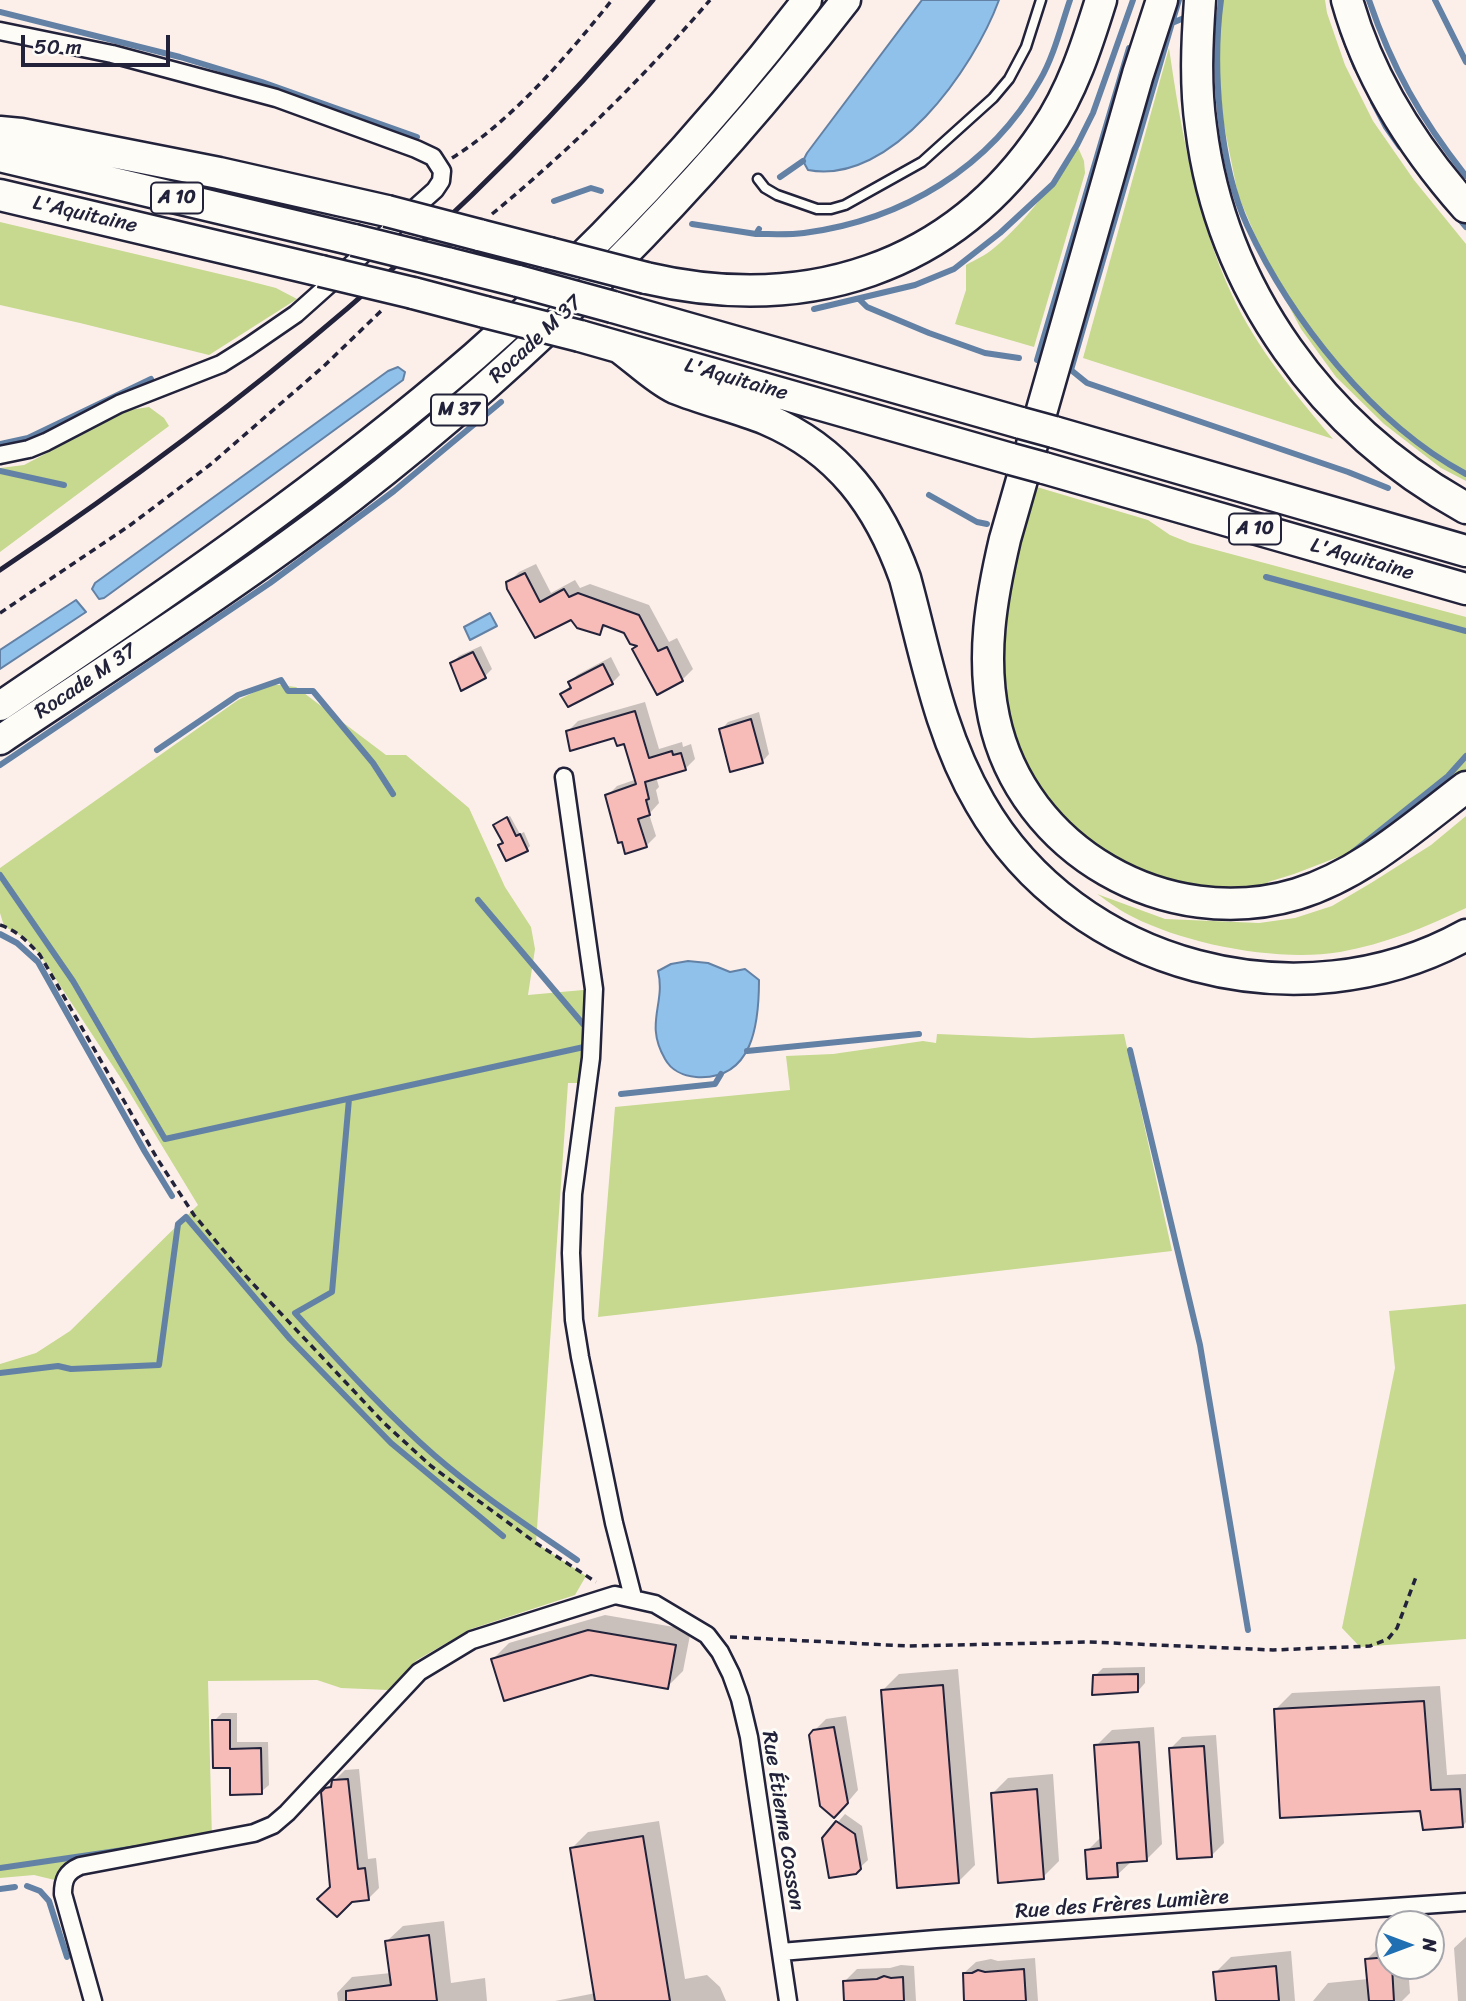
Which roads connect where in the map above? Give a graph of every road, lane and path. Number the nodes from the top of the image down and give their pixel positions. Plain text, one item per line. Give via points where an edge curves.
1 (611, 0) edge
2 (710, 0) edge
3 (807, 0) edge
4 (846, 0) edge
5 (1041, 0) edge
6 (1101, 0) edge
7 (1162, 0) edge
8 (1200, 0) edge
9 (1347, 0) edge
10 (0, 31) edge
11 (0, 132) edge
12 (0, 156) edge
13 (439, 165) junction
14 (758, 179) dead end
15 (0, 195) edge
16 (1466, 207) edge
17 (485, 225) junction
18 (401, 299) junction
19 (619, 347) junction
20 (0, 455) edge
21 (1466, 508) edge
22 (1466, 551) edge
23 (1466, 589) edge
24 (0, 613) edge
25 (0, 706) edge
26 (0, 740) edge
27 (564, 777) dead end
28 (1466, 787) edge
29 (0, 925) edge
30 (1466, 935) edge
31 (1416, 1577) dead end
32 (615, 1595) junction
33 (633, 1597) junction
34 (707, 1635) junction
35 (1466, 1902) edge
36 (781, 1952) junction
37 (93, 2001) edge
38 (788, 2001) edge

1 - 13 path via 523,100 475,143
2 - 17 path via 612,107
3 - 25 highway, Rocade M 37 / M 37 via 635,200 478,353 302,496
4 - 26 highway, Rocade M 37 / M 37 via 668,211 501,373 291,543
5 - 14 lane via 1026,47 1009,79 922,162 831,209 817,209 777,195
6 - 17 highway, bridge via 1077,69 1046,130 1004,184 938,238 863,274 798,289 706,290 549,253
7 - 28 highway via 993,592 989,683 1003,752 1032,805 1086,859 1150,892 1205,903 1267,901 1324,884 1375,856
8 - 21 highway via 1197,88 1207,165 1230,242 1263,313 1300,368 1349,424 1408,474
9 - 16 highway via 1370,66 1391,107 1414,144
10 - 13 street via 112,54 276,98 416,149
11 - 17 highway, bridge via 219,173 387,211
12 - 22 highway, L'Aquitaine / A 10, bridge via 518,281
13 - 20 street via 441,181 435,190 265,337 221,363 119,404 46,442
15 - 18 highway, L'Aquitaine / A 10, bridge via 321,271
18 - 19 highway, L'Aquitaine / A 10, bridge via 485,312
18 - 24 path via 182,486
19 - 23 highway, L'Aquitaine / A 10, bridge
19 - 30 highway via 674,387 790,431 813,444 848,475 884,527 897,555 942,721 981,805 1028,867 1092,920 1178,962 1264,979 1338,977 1377,969
27 - 33 street via 594,989 591,1058 571,1217 574,1320
29 - 32 path via 26,939 40,955 158,1160 194,1216 240,1270 430,1466
31 - 34 path via 1396,1629 1388,1639 1370,1646 1273,1650 1089,1642 908,1646
32 - 33 street
32 - 37 street via 472,1640 419,1672 272,1825 254,1833 72,1869 63,1882 63,1894
33 - 34 street via 655,1604
34 - 36 street, Rue Étienne Cosson via 720,1652 740,1699 749,1737
35 - 36 street, Rue des Frères Lumière
36 - 38 street, Rue Étienne Cosson

